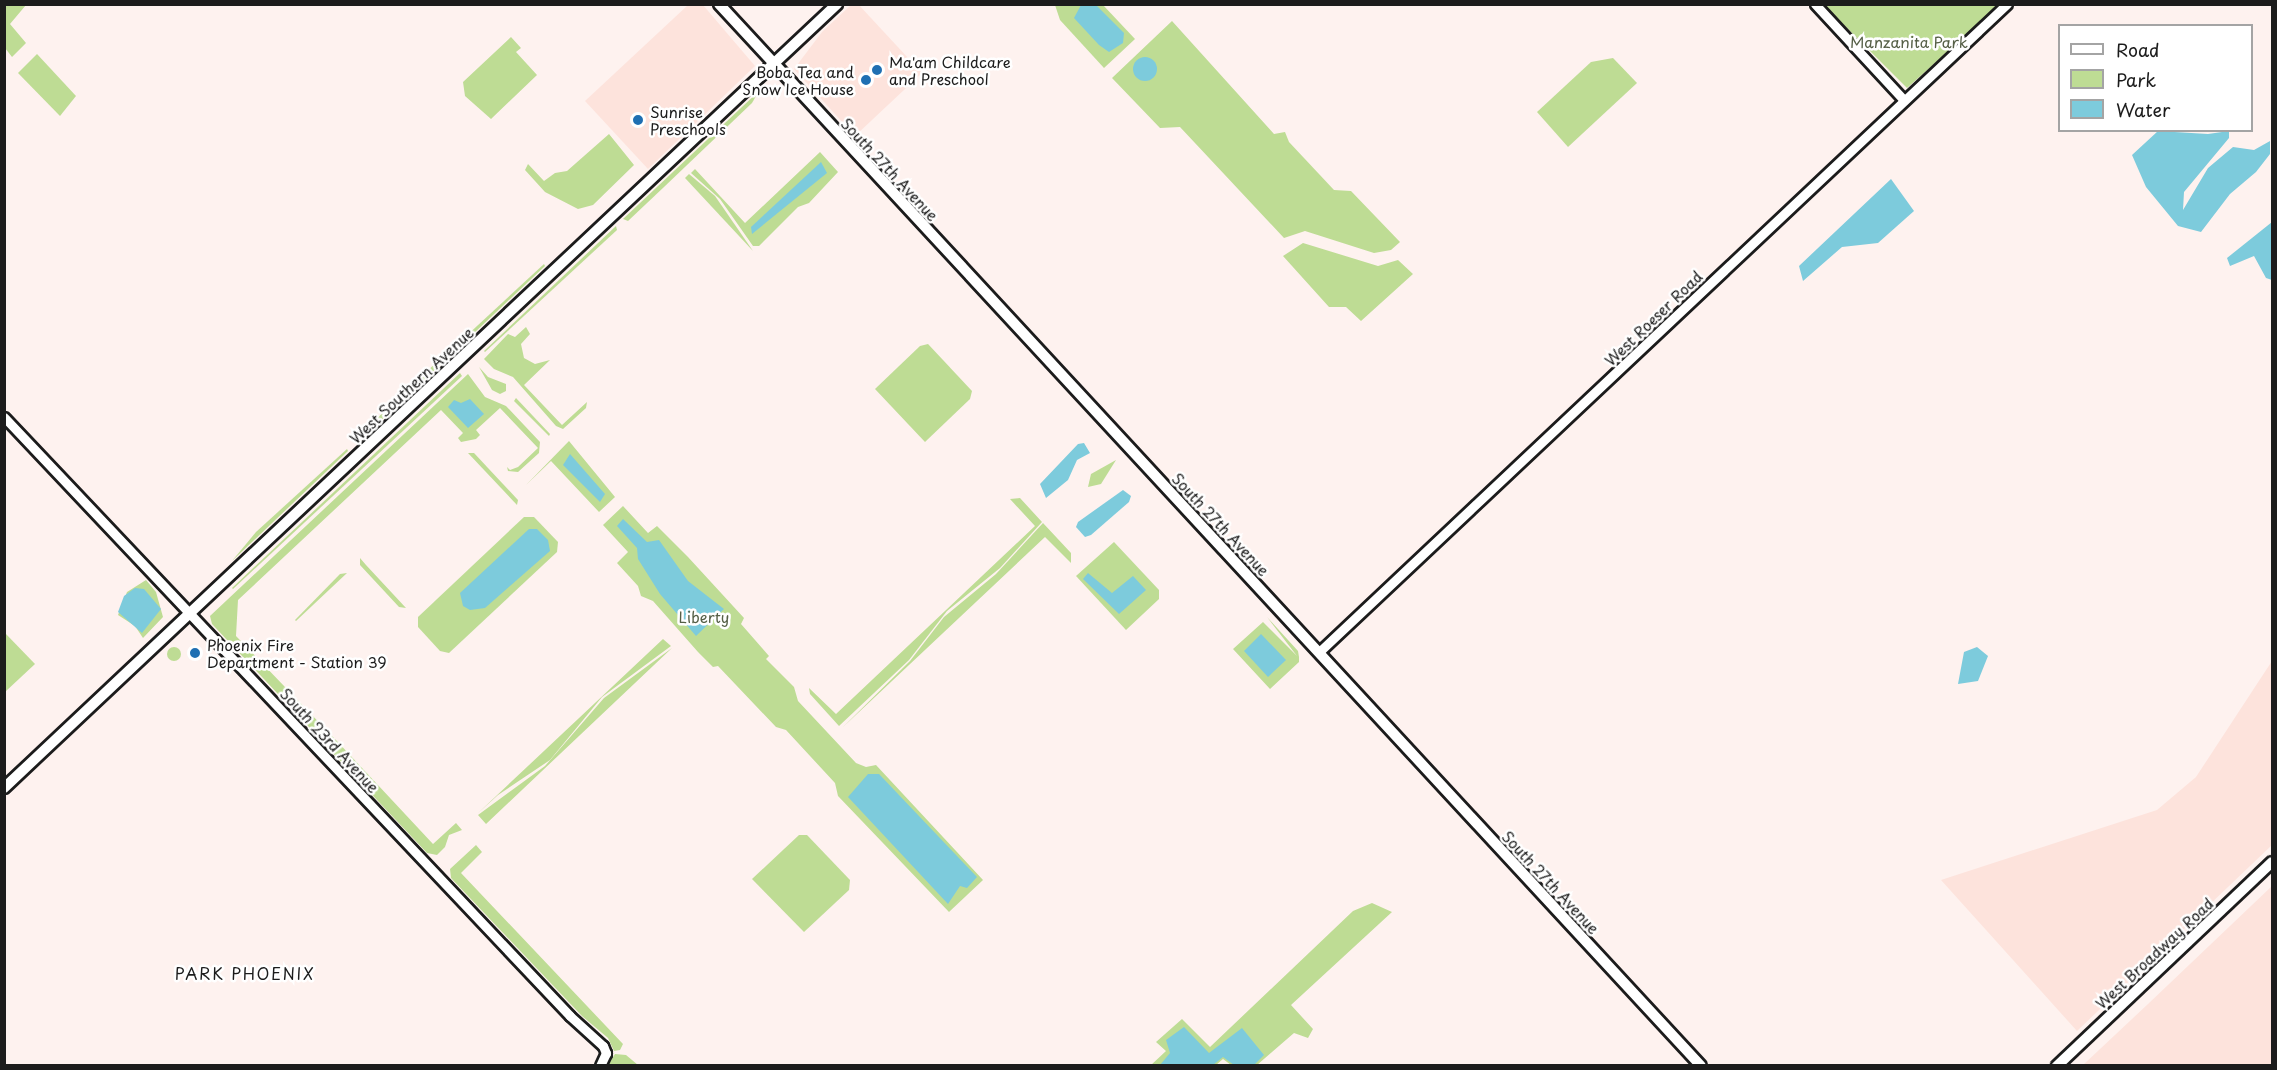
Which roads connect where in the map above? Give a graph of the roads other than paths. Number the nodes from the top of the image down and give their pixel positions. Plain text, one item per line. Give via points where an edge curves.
1 (719, 4) edge
2 (837, 4) edge
3 (1815, 4) edge
4 (2007, 4) edge
5 (774, 64) junction
6 (1904, 100) junction
7 (4, 417) edge
8 (190, 614) junction
9 (1319, 652) junction
10 (4, 788) edge
11 (2272, 862) edge
12 (602, 1062) edge
13 (1701, 1065) edge
14 (2057, 1065) edge

1 - 5 main road, South 27th Avenue
2 - 5 main road, West Southern Avenue
3 - 6 street
4 - 6 street, West Roeser Road
5 - 8 main road, West Southern Avenue
5 - 9 main road, South 27th Avenue
6 - 9 street, West Roeser Road
7 - 8 street, South 23rd Avenue
8 - 10 main road, West Southern Avenue
8 - 12 street, South 23rd Avenue via 570,1016 602,1044
9 - 13 main road, South 27th Avenue
11 - 14 main road, West Broadway Road

